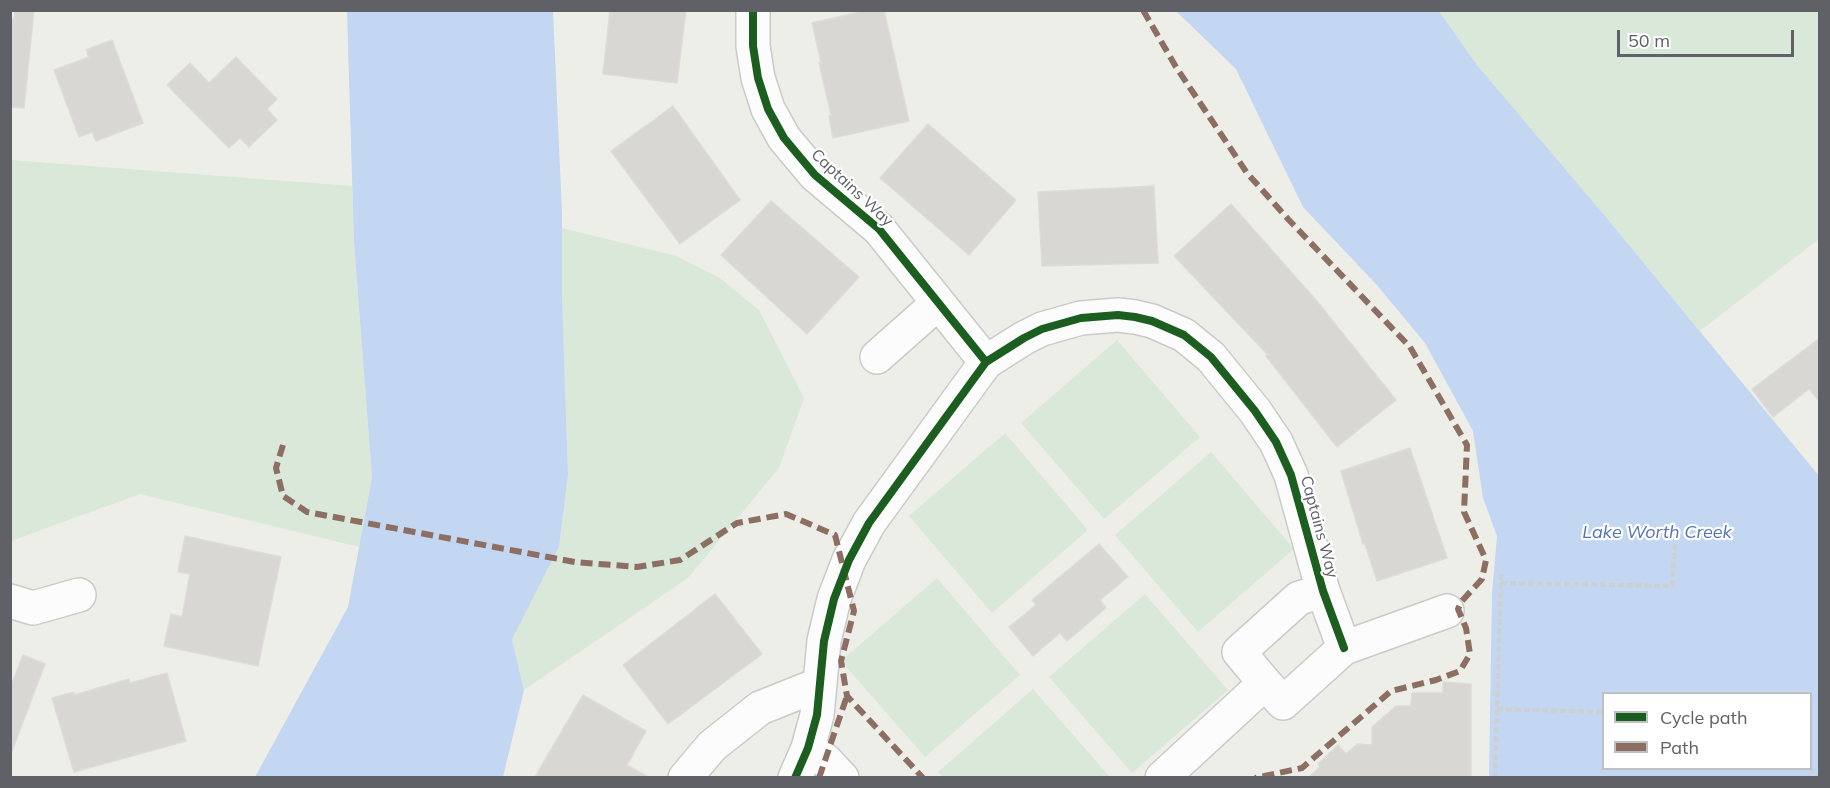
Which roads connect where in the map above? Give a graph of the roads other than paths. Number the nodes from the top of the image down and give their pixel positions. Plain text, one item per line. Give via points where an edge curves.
1 (753, 10) edge
2 (938, 303) junction
3 (877, 357) dead end
4 (986, 362) junction
5 (1323, 591) junction
6 (79, 595) dead end
7 (10, 601) edge
8 (1447, 611) dead end
9 (1344, 648) junction
10 (1264, 683) junction
11 (820, 684) junction
12 (808, 748) junction
13 (685, 777) edge
14 (795, 777) edge
15 (842, 777) edge
16 (1162, 777) edge

1 - 2 street, Captains Way via 758,78 768,109 784,138 815,175 879,229
2 - 3 street
2 - 4 street, Captains Way
4 - 5 street, Captains Way via 1042,329 1081,318 1135,317 1184,335 1211,357 1276,442 1291,475
4 - 11 street, Captains Way via 869,523 849,560 824,640
5 - 9 street, Captains Way
5 - 10 street via 1299,598 1239,652
6 - 7 street via 33,608
8 - 9 street
9 - 10 street via 1282,703
10 - 16 street
11 - 12 street, Captains Way
11 - 13 street via 760,708 712,746
12 - 14 street, Captains Way
12 - 15 street

